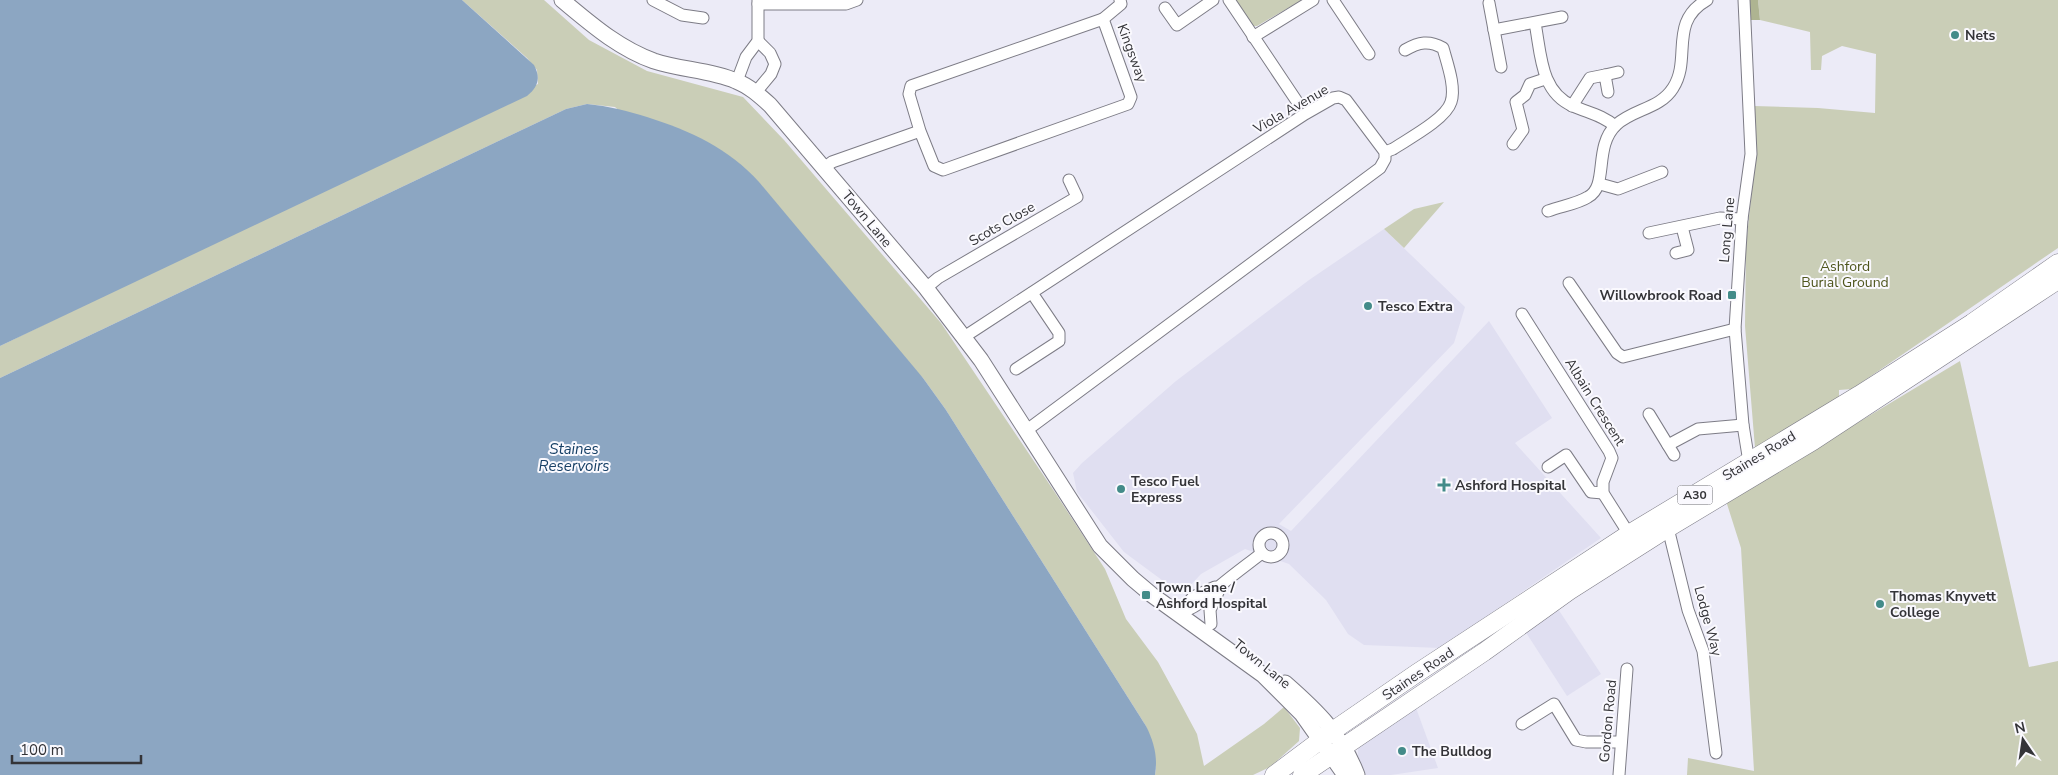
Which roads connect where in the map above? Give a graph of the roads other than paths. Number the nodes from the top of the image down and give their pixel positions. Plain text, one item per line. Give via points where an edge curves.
1 (562, 0) edge
2 (653, 0) edge
3 (857, 0) edge
4 (1120, 0) edge
5 (1213, 0) edge
6 (1229, 0) edge
7 (1313, 0) edge
8 (1334, 0) edge
9 (1707, 0) edge
10 (1744, 0) edge
11 (758, 2) edge
12 (1489, 3) dead end
13 (1165, 8) dead end
14 (1562, 17) dead end
15 (703, 18) dead end
16 (1104, 19) junction
17 (1535, 23) junction
18 (1494, 30) junction
19 (1254, 36) junction
20 (758, 40) junction
21 (1405, 50) dead end
22 (1369, 54) dead end
23 (1501, 67) dead end
24 (1618, 72) dead end
25 (1605, 75) junction
26 (1545, 79) junction
27 (737, 81) junction
28 (756, 92) junction
29 (1608, 92) dead end
30 (1298, 103) dead end
31 (1572, 106) junction
32 (1615, 126) junction
33 (920, 131) junction
34 (1513, 144) dead end
35 (1385, 152) junction
36 (824, 168) junction
37 (1662, 172) dead end
38 (1069, 180) dead end
39 (1600, 184) junction
40 (1548, 210) dead end
41 (1742, 219) junction
42 (1682, 227) junction
43 (1649, 234) dead end
44 (1676, 253) dead end
45 (2058, 263) edge
46 (2058, 280) edge
47 (1570, 283) dead end
48 (926, 288) junction
49 (1032, 293) junction
50 (1522, 314) dead end
51 (1736, 329) junction
52 (964, 337) junction
53 (1016, 368) dead end
54 (1649, 414) dead end
55 (1743, 425) junction
56 (1027, 430) junction
57 (1749, 462) junction
58 (1548, 466) dead end
59 (1603, 493) junction
60 (1668, 528) junction
61 (1629, 534) junction
62 (1262, 553) dead end
63 (1222, 584) junction
64 (1184, 609) junction
65 (1211, 624) junction
66 (1627, 669) dead end
67 (1522, 724) dead end
68 (1327, 735) junction
69 (1622, 742) junction
70 (1337, 750) junction
71 (1716, 753) dead end
72 (1274, 775) edge
73 (1302, 775) edge
74 (1344, 775) edge
75 (1357, 775) edge
76 (1618, 775) edge

1 - 27 main road, Town Lane via 598,30 633,52 673,67
2 - 15 street via 682,15
3 - 11 street via 846,4
4 - 16 street via 1121,4
5 - 13 street via 1177,24
6 - 19 street
7 - 19 street
8 - 22 street
9 - 32 street via 1699,4 1682,32 1681,69 1672,89 1655,105 1629,115
10 - 41 street, Long Lane via 1751,154
11 - 20 street
12 - 18 street
14 - 17 street
16 - 33 street, Kingsway via 911,86 908,94
16 - 33 street, Kingsway via 1131,97 1128,104 943,170 934,166
17 - 18 street
17 - 26 street
18 - 23 street
19 - 30 street
20 - 27 street via 746,57
20 - 28 street via 775,64
21 - 35 street via 1423,42 1449,46 1452,92 1448,108 1437,119
24 - 25 street
25 - 29 street
25 - 31 street via 1590,78
26 - 31 street via 1550,88
26 - 34 street via 1530,84 1525,95 1516,102 1524,130
27 - 28 main road, Town Lane
28 - 36 main road, Town Lane
31 - 32 street via 1604,117
32 - 39 street via 1602,152
33 - 36 street via 832,162
35 - 49 street, Viola Avenue via 1346,100 1333,98
35 - 56 street via 1380,168
36 - 48 main road, Town Lane
37 - 39 street via 1618,189
38 - 48 street, Scots Close via 1077,197
39 - 40 street via 1588,197
41 - 42 street via 1720,218
41 - 51 street, Long Lane
42 - 43 street
42 - 44 street via 1688,250
45 - 57 highway, Staines Road / A30 via 1972,323
46 - 60 highway, Staines Road / A30 via 1813,441
47 - 51 street via 1623,358
48 - 52 main road, Town Lane
49 - 52 street, Viola Avenue
49 - 53 street via 1059,333 1059,341
50 - 59 street, Albain Crescent via 1609,451 1612,458 1603,482
51 - 55 street, Long Lane
52 - 56 main road, Town Lane
54 - 55 street via 1671,450 1698,429
55 - 57 street, Long Lane
56 - 64 main road, Town Lane via 1093,533
57 - 61 highway, Staines Road / A30
58 - 59 street via 1566,455 1591,492
59 - 61 street
60 - 70 highway, Staines Road / A30 via 1569,591
60 - 71 street, Lodge Way via 1688,610 1703,651
61 - 68 highway, Staines Road / A30
62 - 63 street
63 - 64 street via 1193,597
63 - 65 street via 1210,610
64 - 65 main road, Town Lane
64 - 68 main road, Town Lane via 1263,674
65 - 68 main road, Town Lane via 1267,667 1320,715
66 - 69 street, Gordon Road
67 - 69 street via 1554,704 1576,740
68 - 70 main road
68 - 72 highway, A30
69 - 76 street, Gordon Road
70 - 73 highway, A30
70 - 74 main road
70 - 75 main road

